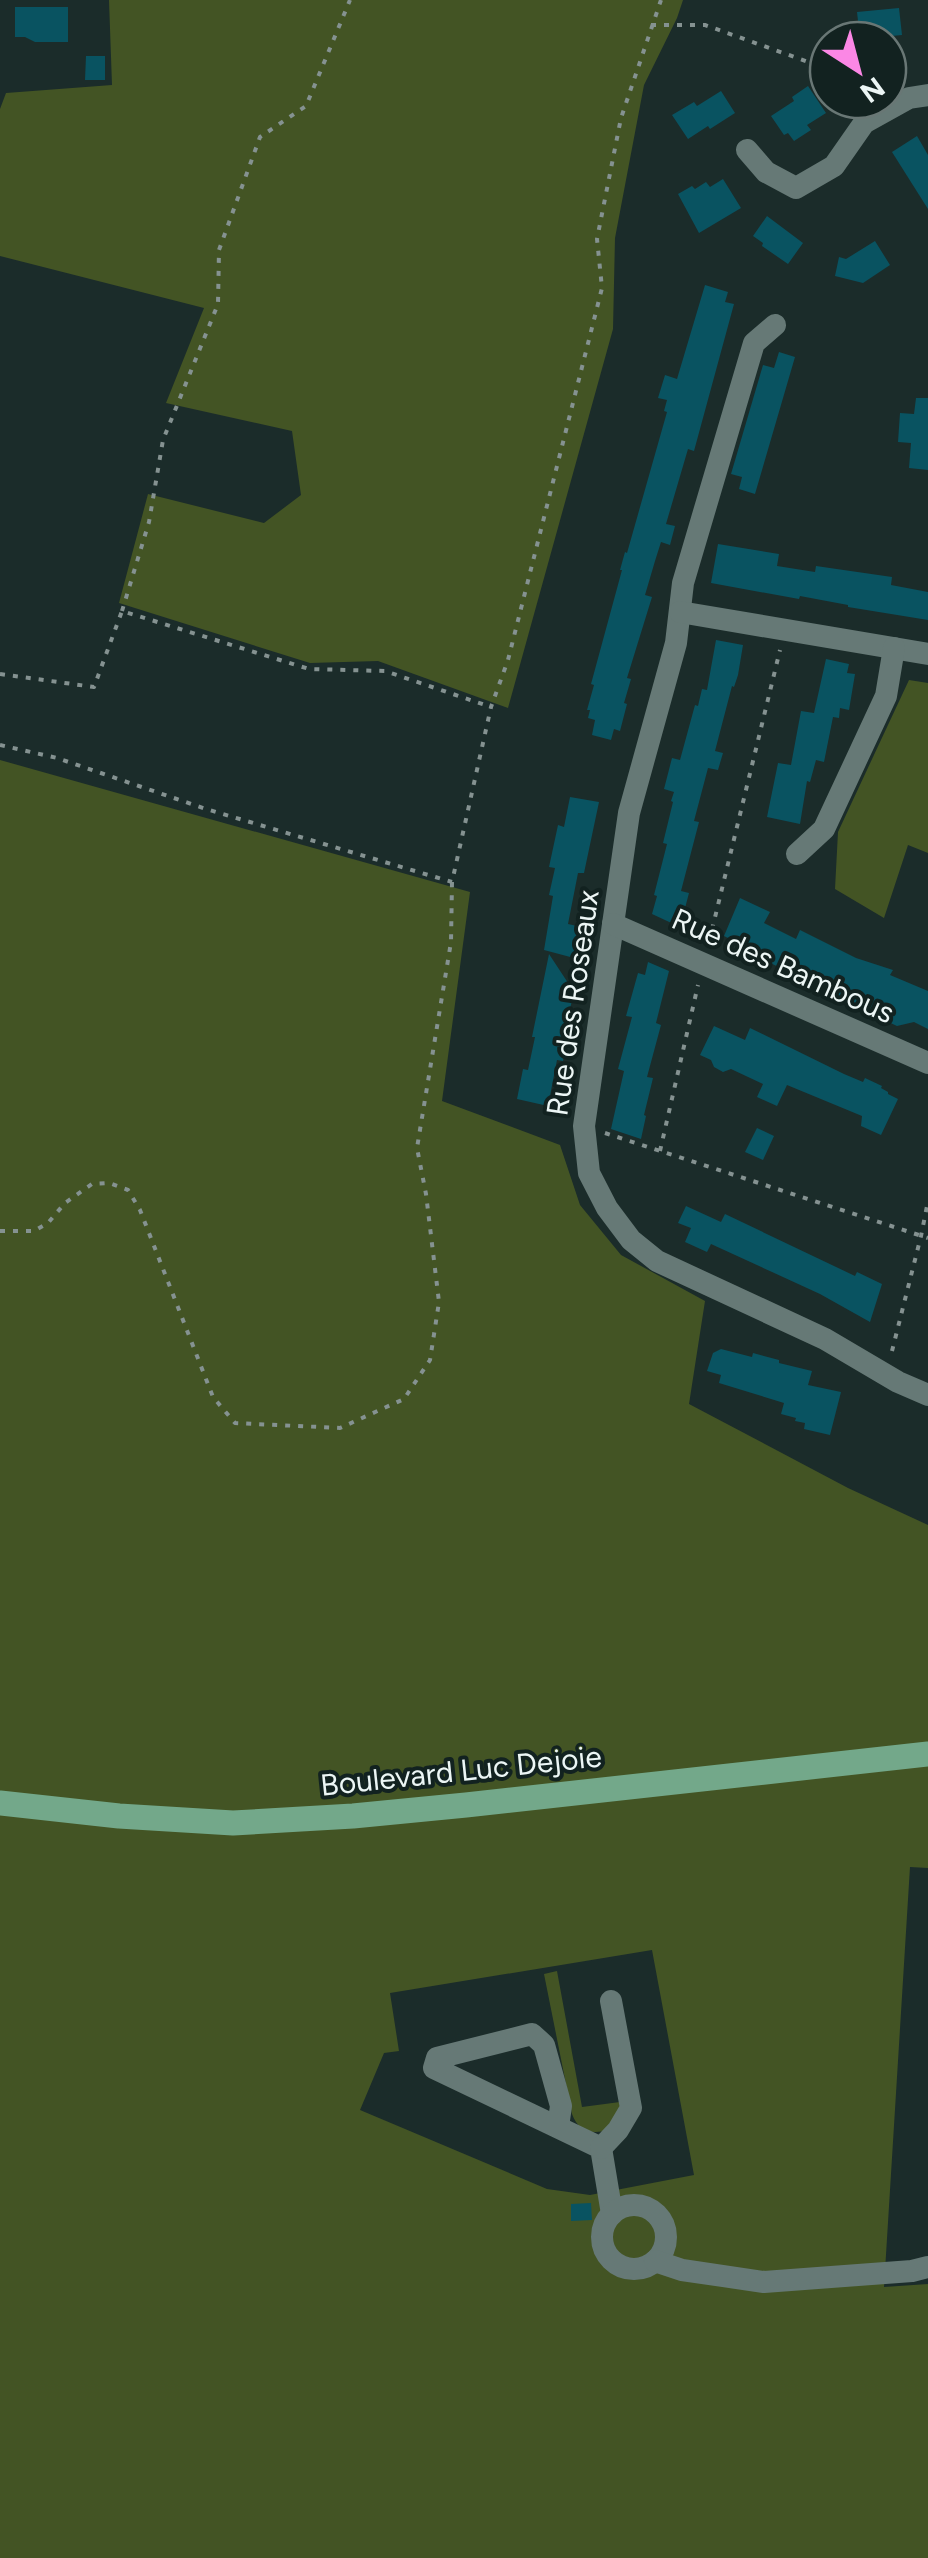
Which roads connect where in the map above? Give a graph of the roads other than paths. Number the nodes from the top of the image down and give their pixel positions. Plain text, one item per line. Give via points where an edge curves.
1 (928, 96) edge
2 (747, 150) dead end
3 (774, 325) dead end
4 (680, 612) junction
5 (894, 648) junction
6 (928, 654) edge
7 (797, 854) dead end
8 (614, 924) junction
9 (928, 1064) edge
10 (928, 1395) edge
11 (928, 1754) edge
12 (0, 1803) edge
13 (612, 2001) dead end
14 (558, 2127) junction
15 (601, 2148) junction
16 (612, 2214) junction
17 (655, 2261) junction
18 (928, 2267) edge

1 - 2 street via 909,98 864,123 834,166 796,188 766,172
3 - 4 street, Rue des Roseaux via 754,342
4 - 5 street
4 - 8 street, Rue des Roseaux via 629,814
5 - 6 street
5 - 7 street via 886,696 824,829
8 - 9 street, Rue des Bambous
8 - 10 street, Rue des Roseaux via 584,1126 589,1173 607,1208 657,1261
11 - 12 main road, Boulevard Luc Dejoie via 353,1816 233,1822
13 - 15 street via 631,2108
14 - 14 street via 434,2068 437,2058 532,2034 544,2044 562,2106
14 - 15 street
15 - 16 street
16 - 17 street via 630,2206 657,2216 665,2244
16 - 17 street via 602,2233 606,2254 624,2268
17 - 18 street via 764,2282

